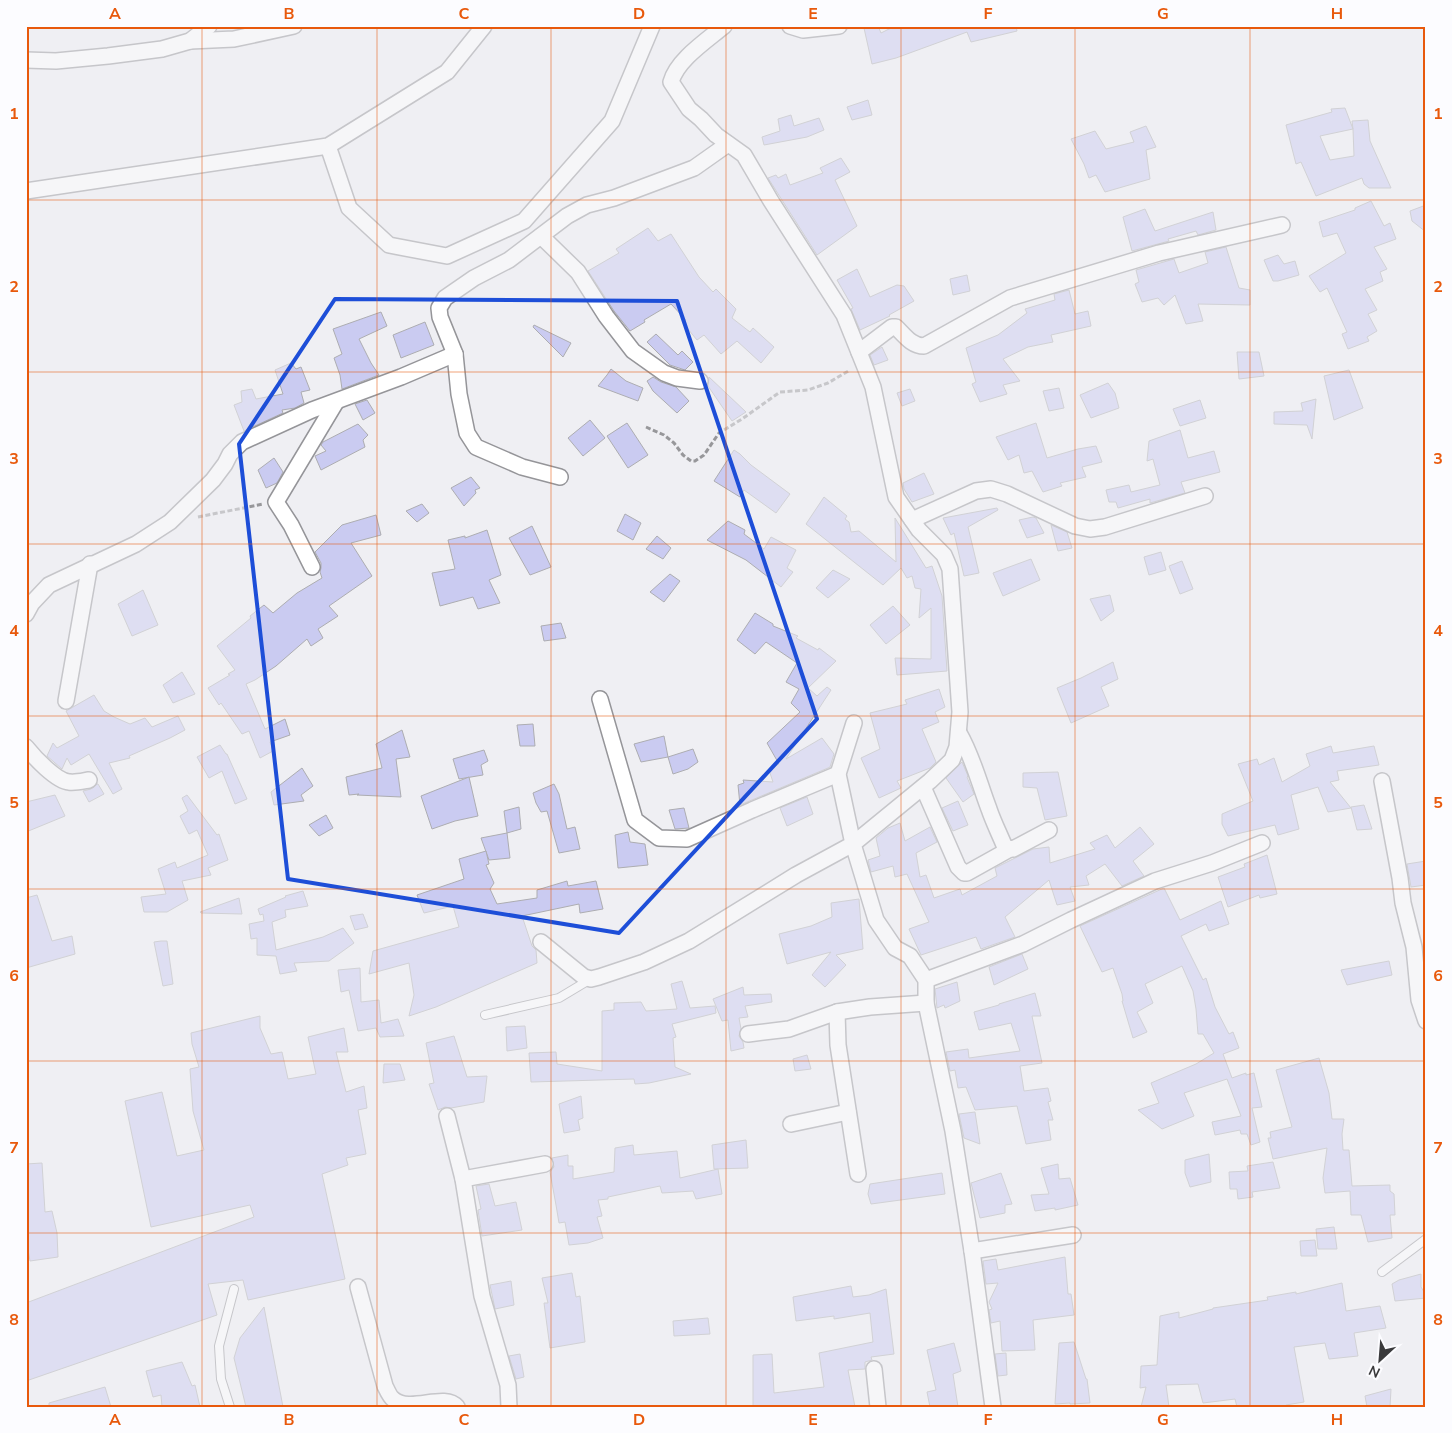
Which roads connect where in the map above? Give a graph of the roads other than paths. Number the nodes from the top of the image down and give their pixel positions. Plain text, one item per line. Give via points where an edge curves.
1 (209, 26) edge
2 (294, 26) edge
3 (484, 26) edge
4 (652, 26) edge
5 (724, 26) edge
6 (790, 26) edge
7 (839, 26) edge
8 (190, 40) junction
9 (26, 60) edge
10 (728, 144) junction
11 (328, 146) junction
12 (26, 192) edge
13 (1282, 225) dead end
14 (541, 236) junction
15 (455, 354) junction
16 (862, 357) junction
17 (700, 380) dead end
18 (336, 402) junction
19 (560, 477) dead end
20 (1205, 496) dead end
21 (912, 520) junction
22 (90, 564) junction
23 (312, 567) dead end
24 (26, 614) edge
25 (600, 699) dead end
26 (66, 700) dead end
27 (854, 723) dead end
28 (959, 733) junction
29 (26, 747) edge
30 (838, 774) junction
31 (89, 780) dead end
32 (1382, 781) dead end
33 (922, 787) junction
34 (1049, 830) dead end
35 (1262, 843) dead end
36 (853, 844) junction
37 (1010, 849) junction
38 (541, 942) dead end
39 (591, 979) junction
40 (926, 980) junction
41 (926, 1003) junction
42 (837, 1012) junction
43 (485, 1015) dead end
44 (1426, 1021) edge
45 (748, 1034) dead end
46 (848, 1112) junction
47 (447, 1116) dead end
48 (791, 1124) dead end
49 (545, 1164) dead end
50 (858, 1174) dead end
51 (464, 1179) junction
52 (1073, 1235) dead end
53 (1426, 1239) edge
54 (972, 1251) junction
55 (1382, 1272) dead end
56 (358, 1287) dead end
57 (234, 1289) dead end
58 (874, 1369) dead end
59 (230, 1407) edge
60 (457, 1407) edge
61 (509, 1407) edge
62 (878, 1407) edge
63 (993, 1407) edge

1 - 8 street
2 - 8 street via 234,39
3 - 11 street via 447,72
4 - 11 street via 612,121 524,221 447,256 389,245 349,208
5 - 10 street via 685,59 673,72 671,82 689,109
6 - 7 street via 803,30
8 - 9 street via 162,49 108,56
10 - 14 street via 694,168 588,205
10 - 16 street via 744,155 844,315
11 - 12 street
13 - 16 street via 1158,253 1010,298 924,346 917,346 892,327
14 - 15 street via 509,260 445,298 439,308 440,316
14 - 17 street via 578,272 633,351 664,373
15 - 18 street
15 - 19 street via 466,433 476,447 522,467
16 - 21 street via 874,387 896,497
18 - 22 street via 242,442 213,480 170,522 136,544
18 - 23 street via 276,502
20 - 21 street via 1090,529 1075,526 991,489 976,491
21 - 28 street via 944,555 950,569
22 - 24 street via 49,585
22 - 26 street
25 - 30 street via 635,820 658,838 687,839
27 - 30 street
28 - 33 street via 952,760
28 - 37 street via 1004,845
29 - 31 street via 52,773 68,782
30 - 36 street
32 - 44 street via 1402,903 1414,947 1419,1000
33 - 36 street
33 - 37 street via 958,867 964,873
34 - 37 street
35 - 40 street via 1155,881 1023,944
36 - 39 street via 689,941 644,962
36 - 40 street via 876,920 895,948 910,956
38 - 39 street via 584,977
39 - 43 lane via 559,998
40 - 41 street
41 - 42 street
41 - 54 street via 953,1131
42 - 45 street via 789,1029
42 - 46 street via 838,1045
46 - 48 street
46 - 50 street
47 - 51 street
49 - 51 street
51 - 61 street via 482,1296 508,1385
52 - 54 street
53 - 55 lane
54 - 63 street
56 - 60 street via 385,1386 393,1399 405,1405 446,1402
57 - 59 lane via 219,1346 221,1379
58 - 62 street

